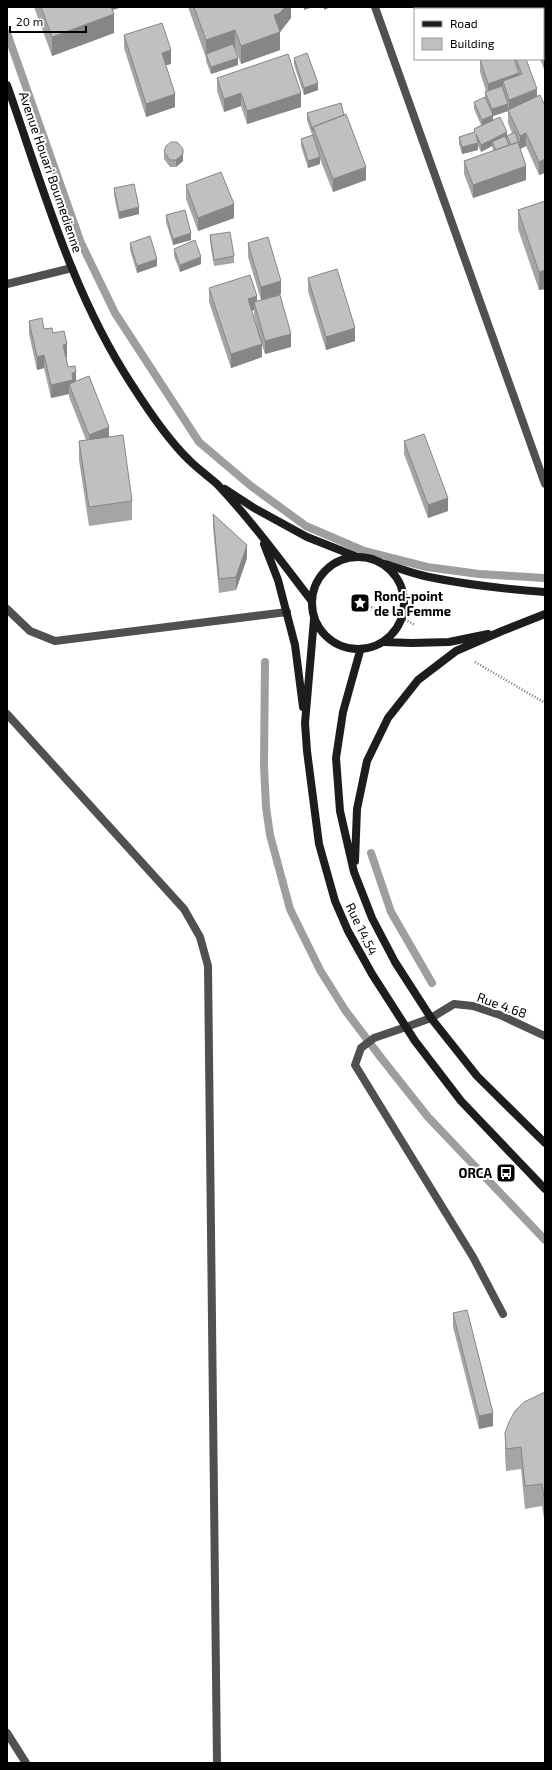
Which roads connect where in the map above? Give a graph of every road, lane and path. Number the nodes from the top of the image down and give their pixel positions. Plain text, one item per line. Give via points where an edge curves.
1 (376, 7) edge
2 (7, 85) edge
3 (72, 268) junction
4 (7, 284) edge
5 (216, 484) junction
6 (545, 484) edge
7 (261, 536) junction
8 (355, 556) junction
9 (384, 564) junction
10 (545, 592) edge
11 (311, 600) junction
12 (7, 609) edge
13 (287, 612) junction
14 (545, 614) edge
15 (314, 619) junction
16 (502, 631) junction
17 (384, 642) junction
18 (360, 651) junction
19 (7, 714) edge
20 (305, 723) junction
21 (354, 872) junction
22 (431, 1018) junction
23 (406, 1026) junction
24 (545, 1036) edge
25 (545, 1142) edge
26 (545, 1189) edge
27 (503, 1314) dead end
28 (7, 1733) edge
29 (26, 1763) edge
30 (217, 1763) edge

1 - 6 street
2 - 3 main road, Avenue Houari Boumedienne
3 - 4 street
3 - 5 main road, Avenue Houari Boumedienne via 101,332 132,385 188,460
5 - 7 main road
5 - 8 main road via 308,537
7 - 11 main road
7 - 13 main road
8 - 9 main road via 370,558
8 - 11 main road via 339,560 325,570 315,584
9 - 10 main road via 428,577 465,584
9 - 17 main road via 395,575 402,588 404,603 402,618
11 - 15 main road
12 - 13 street via 30,631 55,641
13 - 20 main road via 295,645
14 - 16 main road
15 - 18 main road via 322,633 334,643
15 - 20 main road, Rue 14.54
16 - 17 main road via 448,642
16 - 21 main road via 456,651 418,680 388,718 367,761 357,809
17 - 18 main road
18 - 21 main road, Rue 14.54 via 343,712 336,758 340,811
19 - 30 street via 184,909 200,937 208,966
20 - 23 main road, Rue 14.54 via 314,815 325,871 348,931
21 - 22 main road, Rue 14.54 via 372,918 395,962
22 - 23 street, Rue 4.68
22 - 24 street, Rue 4.68 via 454,1004 473,1006 500,1015
22 - 25 main road, Rue 14.54 via 477,1076
23 - 26 main road, Rue 14.54 via 462,1101
23 - 27 street, Rue 4.68 via 374,1038 361,1048 355,1065 473,1257
28 - 29 street

